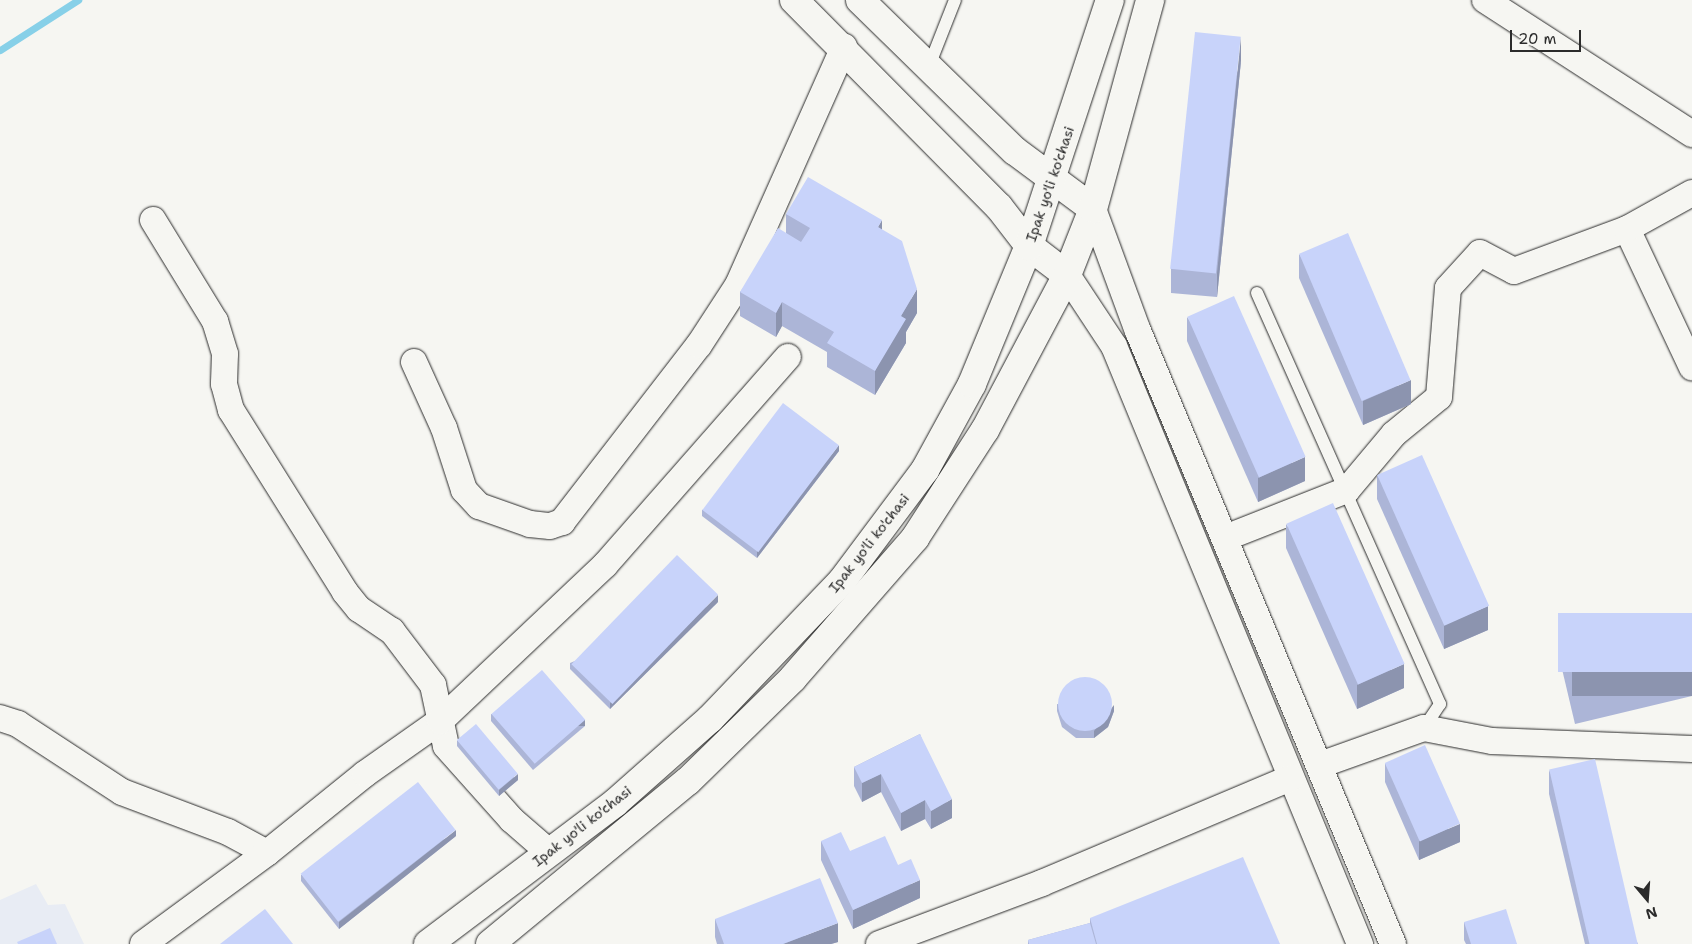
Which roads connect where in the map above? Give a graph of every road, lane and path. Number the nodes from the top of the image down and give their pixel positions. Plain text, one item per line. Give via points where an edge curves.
1 (794, 0) edge
2 (860, 0) edge
3 (955, 0) edge
4 (1110, 0) edge
5 (1150, 0) edge
6 (1485, 0) edge
7 (844, 47) junction
8 (930, 66) junction
9 (1692, 134) edge
10 (1054, 178) junction
11 (1692, 193) edge
12 (1093, 209) junction
13 (152, 220) dead end
14 (1627, 229) junction
15 (1029, 246) junction
16 (1067, 275) junction
17 (1257, 293) dead end
18 (788, 357) dead end
19 (414, 362) dead end
20 (1692, 367) edge
21 (1347, 490) junction
22 (1225, 538) junction
23 (0, 718) edge
24 (440, 721) junction
25 (1424, 728) junction
26 (1692, 750) edge
27 (1320, 765) junction
28 (1291, 778) junction
29 (549, 852) junction
30 (267, 853) junction
31 (143, 944) edge
32 (428, 944) edge
33 (490, 944) edge
34 (879, 944) edge
35 (1360, 944) edge
36 (1393, 944) edge

1 - 7 main road
2 - 8 main road
3 - 8 lane
4 - 10 main road, Ipak yo'li ko'chasi
5 - 12 main road, Ipak yo'li ko'chasi
6 - 9 street
7 - 15 main road via 999,207
7 - 19 street via 738,285 699,345 562,522 550,526 530,524 479,506 464,490 444,428
8 - 10 main road via 1015,150
10 - 12 main road
10 - 15 main road, Ipak yo'li ko'chasi
11 - 14 street
12 - 16 main road, Ipak yo'li ko'chasi
12 - 22 street via 1138,331
13 - 24 street via 215,321 225,354 224,384 231,410 345,592 358,609 392,631 433,685
14 - 20 street
14 - 21 street via 1514,271 1480,253 1448,288 1439,397 1394,434
15 - 16 main road
15 - 29 main road, Ipak yo'li ko'chasi via 972,384 925,470 842,580 710,719 615,803
16 - 28 street via 1114,346
16 - 33 main road, Ipak yo'li ko'chasi via 985,430 915,538 793,678 688,781
17 - 21 lane
18 - 24 street via 605,565
21 - 22 street
21 - 25 lane via 1440,704
22 - 27 street
23 - 30 street via 18,724 122,792 228,832
24 - 29 street via 446,746 512,820
24 - 30 street via 365,774
25 - 26 street via 1492,741
25 - 27 street
27 - 36 street
28 - 34 street via 1042,883
28 - 35 street
29 - 32 main road, Ipak yo'li ko'chasi
30 - 31 street

